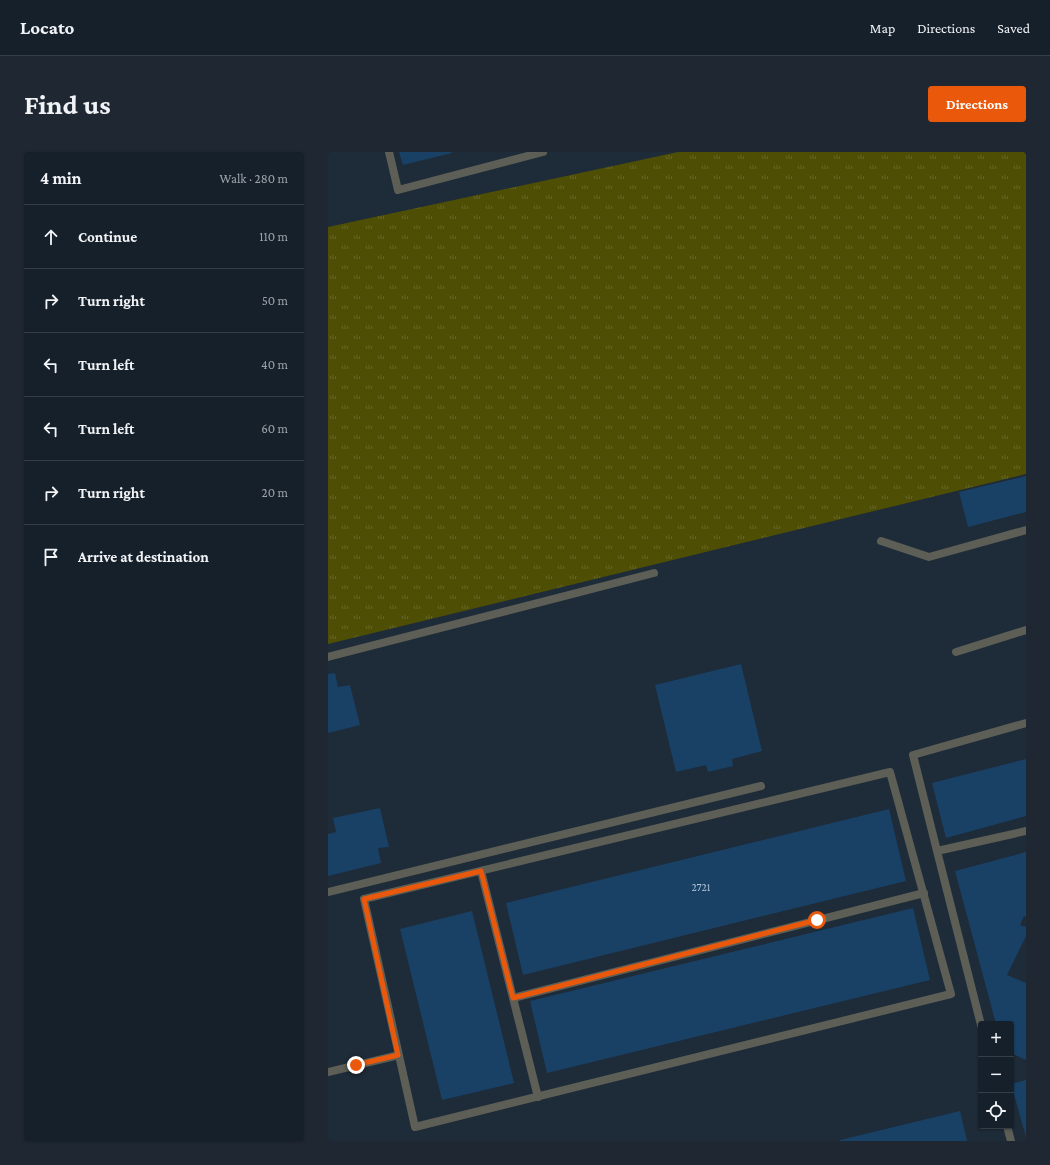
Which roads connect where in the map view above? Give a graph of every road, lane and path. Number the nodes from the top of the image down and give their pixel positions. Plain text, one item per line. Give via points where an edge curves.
1 (389, 152) edge
2 (543, 152) edge
3 (1026, 530) edge
4 (881, 541) dead end
5 (654, 573) dead end
6 (1026, 630) edge
7 (956, 652) dead end
8 (328, 657) edge
9 (1026, 723) edge
10 (760, 786) dead end
11 (1026, 831) edge
12 (937, 852) junction
13 (481, 871) junction
14 (328, 892) edge
15 (924, 893) junction
16 (513, 998) junction
17 (980, 1021) edge
18 (398, 1055) junction
19 (328, 1072) edge
20 (538, 1097) junction
21 (1008, 1129) edge
22 (1011, 1141) edge

1 - 2 lane via 398,190
3 - 4 lane via 929,556
5 - 8 lane
6 - 7 lane
9 - 12 lane via 913,755
10 - 14 lane
11 - 12 lane
12 - 17 lane
13 - 15 lane via 890,772
13 - 16 lane
13 - 18 lane via 364,899
15 - 16 lane
15 - 20 lane via 952,994
16 - 20 lane
18 - 19 lane
18 - 20 lane via 416,1127
21 - 22 lane

